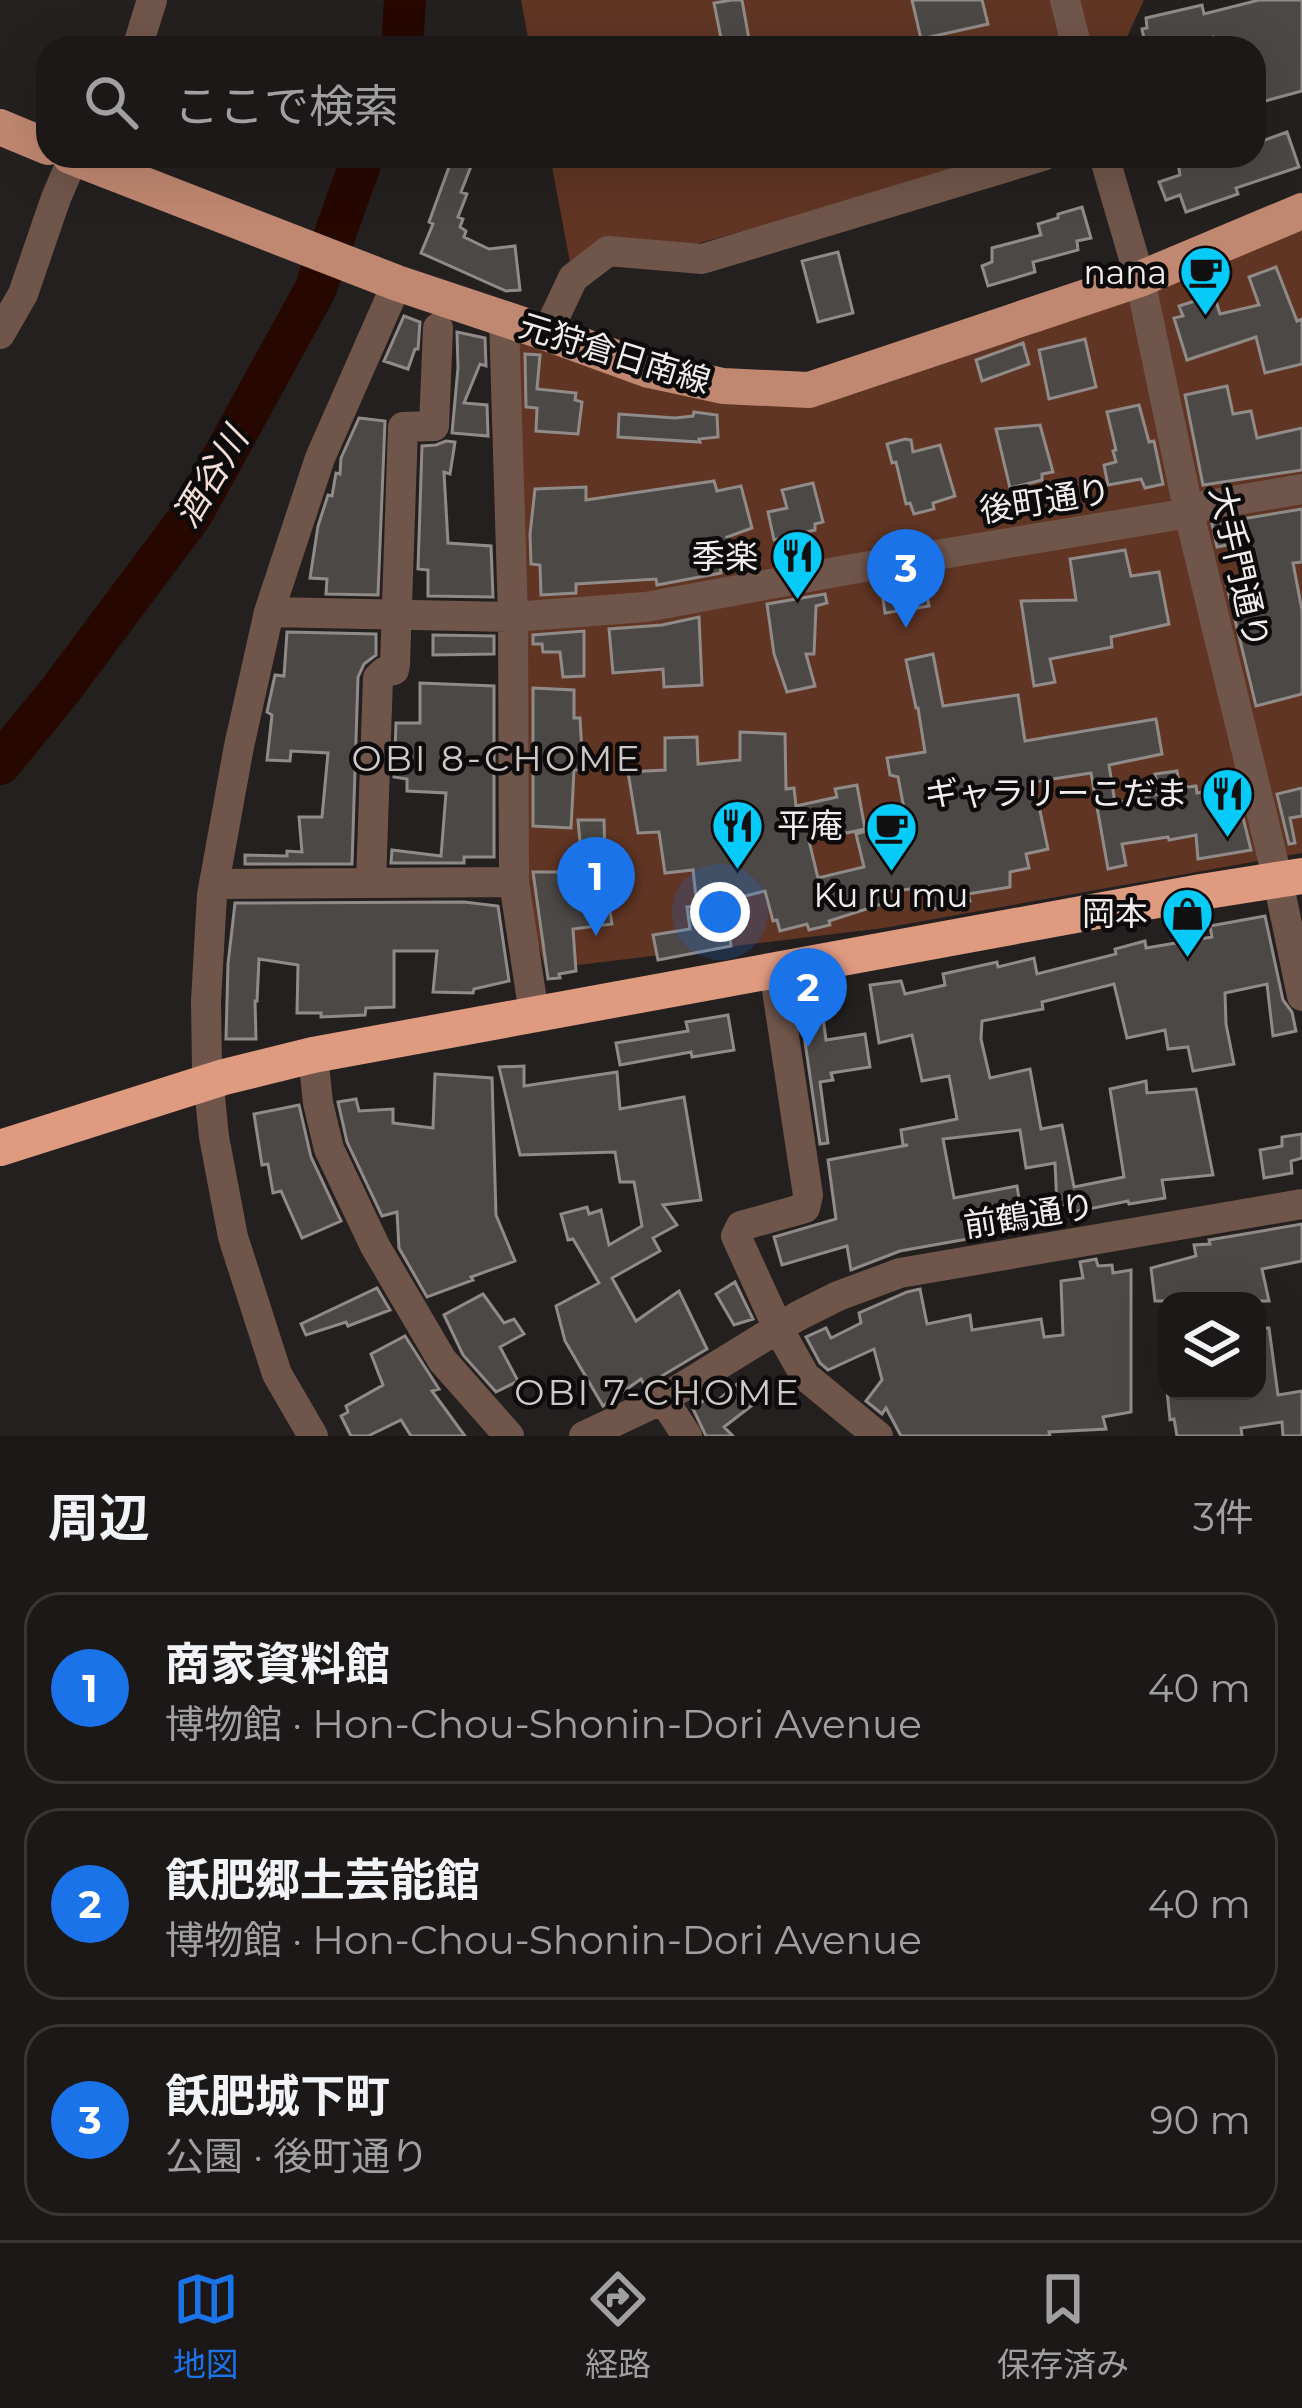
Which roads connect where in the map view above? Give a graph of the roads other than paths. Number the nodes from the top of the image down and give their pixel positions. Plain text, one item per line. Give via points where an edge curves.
1 (152, 0) edge
2 (1065, 0) edge
3 (141, 36) edge
4 (1074, 36) edge
5 (0, 127) edge
6 (36, 142) edge
7 (73, 168) edge
8 (103, 168) edge
9 (1003, 168) edge
10 (1108, 168) edge
11 (1302, 211) edge
12 (1140, 279) junction
13 (394, 282) junction
14 (504, 319) junction
15 (438, 328) dead end
16 (547, 333) junction
17 (0, 334) edge
18 (1302, 489) edge
19 (1189, 513) junction
20 (269, 612) junction
21 (395, 616) junction
22 (513, 617) junction
23 (1290, 878) edge
24 (371, 882) junction
25 (514, 882) junction
26 (214, 884) junction
27 (774, 970) junction
28 (1302, 996) edge
29 (534, 1014) junction
30 (313, 1055) junction
31 (204, 1085) junction
32 (0, 1148) edge
33 (1302, 1204) edge
34 (778, 1328) junction
35 (663, 1399) junction
36 (313, 1436) edge
37 (509, 1436) edge
38 (584, 1436) edge
39 (687, 1436) edge
40 (878, 1436) edge

1 - 3 street
2 - 4 street
5 - 6 main road
7 - 17 street
8 - 13 main road, 元狩倉日南線
9 - 16 street via 702,259 608,251 573,278
10 - 12 street, 大手門通り
11 - 12 main road, 元狩倉日南線
12 - 16 main road, 元狩倉日南線 via 808,390 724,386 649,370
12 - 19 street, 大手門通り
13 - 14 main road, 元狩倉日南線
13 - 20 street via 320,458
14 - 16 main road, 元狩倉日南線
14 - 22 street
15 - 21 street via 434,426 403,427
18 - 19 street, 後町通り
19 - 22 street, 後町通り via 646,607
19 - 23 street, 大手門通り
20 - 21 street, 後町通り
20 - 26 street
21 - 22 street, 後町通り
21 - 24 street via 394,670 378,678
22 - 25 street
23 - 27 highway
23 - 28 street, 大手門通り
24 - 25 street
24 - 26 street
25 - 29 street
26 - 31 street
27 - 29 highway
27 - 34 street via 807,1204 741,1226 736,1237
29 - 30 highway
30 - 31 highway
30 - 37 street via 329,1148 375,1246 442,1360
31 - 32 highway
31 - 36 street via 232,1237 277,1374
33 - 34 street, 前鶴通り via 900,1273
34 - 35 street, 前鶴通り
34 - 40 street via 805,1376
35 - 38 street, 前鶴通り
35 - 39 street

